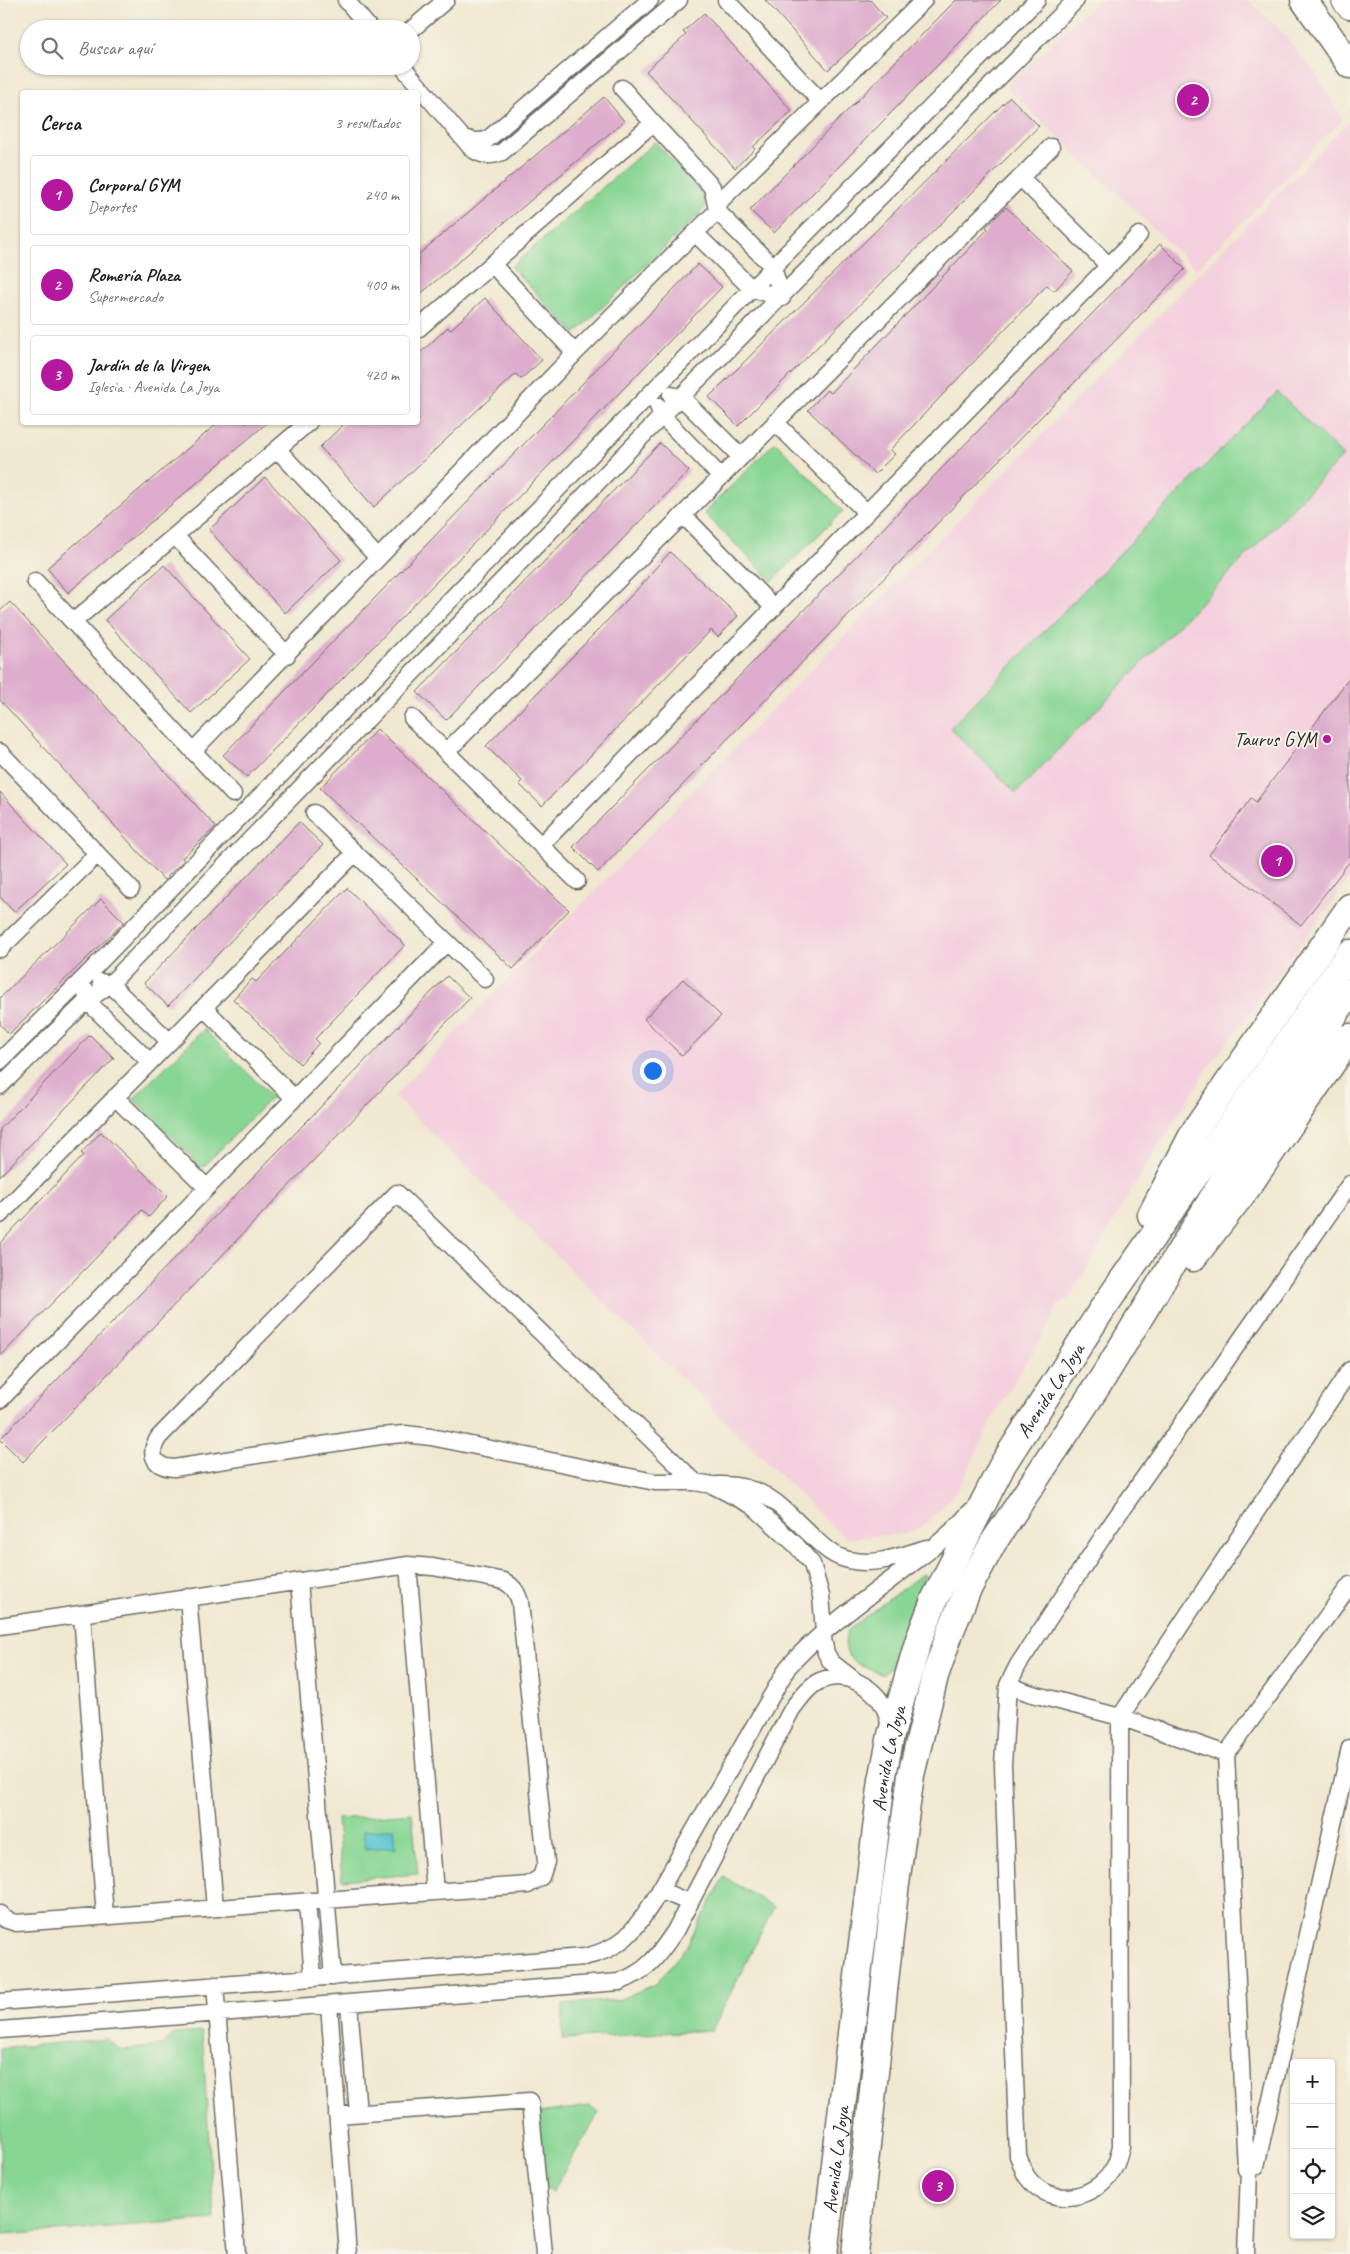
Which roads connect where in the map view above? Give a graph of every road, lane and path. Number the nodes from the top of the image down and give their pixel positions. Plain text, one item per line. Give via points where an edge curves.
1 (346, 0) edge
2 (446, 0) edge
3 (650, 0) edge
4 (679, 0) edge
5 (726, 0) edge
6 (1037, 0) edge
7 (1076, 0) edge
8 (1291, 0) edge
9 (1346, 0) edge
10 (916, 3) edge
11 (1350, 5) edge
12 (1309, 7) edge
13 (363, 20) edge
14 (420, 22) edge
15 (1350, 66) edge
16 (410, 75) edge
17 (622, 88) dead end
18 (821, 102) junction
19 (653, 123) junction
20 (462, 137) junction
21 (1051, 147) dead end
22 (1020, 178) junction
23 (716, 208) junction
24 (695, 233) junction
25 (1139, 235) dead end
26 (492, 264) junction
27 (1109, 266) junction
28 (773, 268) junction
29 (752, 289) junction
30 (782, 298) junction
31 (420, 326) edge
32 (576, 353) junction
33 (654, 392) junction
34 (681, 397) junction
35 (662, 416) junction
36 (775, 422) junction
37 (306, 425) edge
38 (278, 450) junction
39 (741, 457) junction
40 (721, 477) junction
41 (867, 513) junction
42 (683, 515) junction
43 (176, 537) junction
44 (378, 558) junction
45 (35, 581) dead end
46 (774, 608) junction
47 (74, 622) junction
48 (287, 655) junction
49 (412, 718) dead end
50 (192, 751) junction
51 (0, 752) edge
52 (446, 752) junction
53 (233, 794) dead end
54 (314, 813) dead end
55 (541, 846) junction
56 (355, 853) junction
57 (97, 854) junction
58 (577, 881) dead end
59 (131, 889) dead end
60 (1350, 907) edge
61 (447, 942) junction
62 (2, 944) edge
63 (1350, 953) edge
64 (84, 978) junction
65 (485, 979) dead end
66 (110, 984) junction
67 (1341, 985) edge
68 (87, 1001) junction
69 (204, 1008) junction
70 (1350, 1037) edge
71 (170, 1042) junction
72 (1, 1059) edge
73 (150, 1062) junction
74 (0, 1085) edge
75 (115, 1097) junction
76 (294, 1098) junction
77 (1350, 1184) edge
78 (207, 1188) junction
79 (0, 1215) edge
80 (1101, 1311) junction
81 (1350, 1370) edge
82 (1104, 1376) junction
83 (0, 1400) edge
84 (1003, 1464) junction
85 (695, 1482) junction
86 (712, 1485) junction
87 (937, 1545) junction
88 (408, 1565) junction
89 (299, 1581) junction
90 (1350, 1585) edge
91 (188, 1597) junction
92 (82, 1614) junction
93 (0, 1626) edge
94 (824, 1631) junction
95 (853, 1679) junction
96 (1008, 1685) junction
97 (1120, 1716) junction
98 (891, 1735) junction
99 (1350, 1737) edge
100 (1350, 1748) edge
101 (1226, 1754) junction
102 (660, 1890) junction
103 (435, 1892) junction
104 (325, 1900) junction
105 (307, 1902) junction
106 (690, 1903) junction
107 (215, 1908) junction
108 (0, 1914) edge
109 (105, 1916) junction
110 (333, 1977) junction
111 (313, 1978) junction
112 (215, 1985) junction
113 (0, 2002) edge
114 (349, 2004) junction
115 (329, 2005) junction
116 (216, 2014) junction
117 (0, 2030) edge
118 (358, 2113) junction
119 (337, 2115) junction
120 (1249, 2170) junction
121 (834, 2174) junction
122 (864, 2179) junction
123 (236, 2254) edge
124 (348, 2254) edge
125 (544, 2254) edge
126 (811, 2254) edge
127 (824, 2254) edge
128 (855, 2254) edge
129 (868, 2254) edge
130 (1246, 2254) edge

1 - 13 street
2 - 14 street
3 - 20 street via 488,139 482,142
4 - 20 street via 502,152 486,156 478,153
5 - 18 street
6 - 28 street
7 - 30 street
8 - 12 street
9 - 11 highway
10 - 18 street
12 - 15 main road
16 - 20 street
17 - 19 street
18 - 23 street
19 - 23 street via 712,187
19 - 26 street
21 - 22 street
22 - 27 street
22 - 36 street
23 - 24 street
23 - 28 street
24 - 29 street
24 - 32 street
25 - 27 street
26 - 31 street
26 - 32 street
27 - 41 street
28 - 29 street
28 - 30 street
29 - 30 street
29 - 33 street
30 - 34 street
32 - 44 street
33 - 34 street
33 - 35 street
33 - 64 street
34 - 35 street
34 - 39 street
35 - 40 street
35 - 66 street
36 - 39 street
36 - 41 street
37 - 38 street
38 - 43 street
38 - 44 street
39 - 40 street
40 - 42 street
41 - 46 street
42 - 46 street
42 - 52 street
43 - 47 street
43 - 48 street
44 - 48 street
45 - 47 street
46 - 55 street
47 - 50 street
48 - 50 street
49 - 52 street
50 - 53 street
51 - 57 street
52 - 55 street
54 - 56 street
55 - 58 street
56 - 61 street
56 - 69 street
57 - 59 street
57 - 62 street
60 - 80 main road via 1194,1132
61 - 65 street
61 - 76 street
63 - 67 main road
64 - 66 street
64 - 68 street
64 - 72 street
66 - 68 street
66 - 71 street
67 - 80 main road
67 - 82 main road
68 - 73 street
68 - 74 street
69 - 71 street
69 - 76 street
70 - 82 main road via 1246,1188
71 - 73 street
72 - 74 street
73 - 75 street
75 - 78 street
75 - 79 street
76 - 78 street
77 - 96 street via 1108,1529
78 - 83 street
80 - 84 main road, Avenida La Joya
81 - 97 street
82 - 122 main road, Avenida La Joya via 993,1542 967,1591 934,1676 911,1775
84 - 87 street via 975,1506
84 - 98 main road, Avenida La Joya via 936,1598 918,1642
85 - 85 street via 397,1193 159,1437 153,1454 164,1468 174,1468 405,1434 656,1482
85 - 86 street
86 - 87 street via 733,1484 761,1492 833,1555 850,1561 892,1559
86 - 94 street via 764,1514 806,1556 817,1576
87 - 94 street
88 - 89 street
88 - 103 street
88 - 103 street via 419,1564 504,1581 518,1593 546,1862 541,1877 528,1885
89 - 91 street
89 - 104 street
90 - 101 street
91 - 92 street
91 - 107 street
92 - 93 street
92 - 109 street
94 - 95 street via 824,1646 831,1662
94 - 102 street via 788,1667
95 - 98 street via 882,1704
95 - 106 street via 834,1676 814,1684 792,1709
96 - 97 street
96 - 97 street via 1003,1765 1018,2156 1027,2177 1043,2192 1062,2198 1084,2195 1101,2183 1114,2167 1121,2147
97 - 101 street
98 - 121 main road, Avenida La Joya via 882,1780
99 - 100 street
100 - 120 street via 1256,2166
101 - 120 street via 1246,2169
102 - 106 street
102 - 110 street via 623,1942 597,1954
103 - 104 street
104 - 105 street
104 - 110 street
105 - 107 street
105 - 111 street
106 - 114 street via 655,1960 643,1971 618,1982
107 - 109 street
108 - 109 street via 16,1923
110 - 111 street
111 - 112 street
112 - 113 street
112 - 116 street
114 - 115 street
114 - 118 street
115 - 116 street
115 - 119 street
116 - 117 street
116 - 123 street
118 - 119 street
118 - 125 street via 530,2101
119 - 124 street
120 - 130 street
121 - 126 main road
121 - 127 main road, Avenida La Joya
122 - 128 main road, Avenida La Joya
122 - 129 main road

